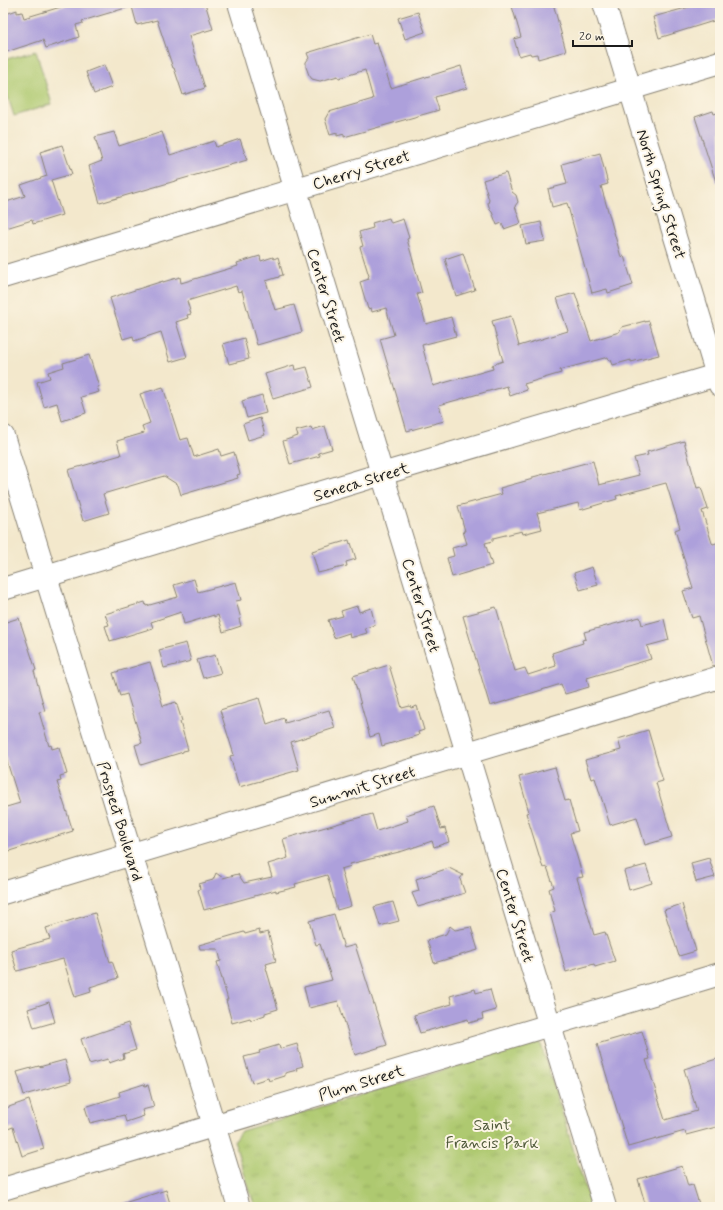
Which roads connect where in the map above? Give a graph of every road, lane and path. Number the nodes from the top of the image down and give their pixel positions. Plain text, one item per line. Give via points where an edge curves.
1 (239, 3) edge
2 (604, 3) edge
3 (720, 62) edge
4 (630, 89) junction
5 (295, 189) junction
6 (3, 277) edge
7 (719, 378) edge
8 (3, 436) edge
9 (382, 474) junction
10 (46, 576) junction
11 (3, 589) edge
12 (720, 677) edge
13 (468, 754) junction
14 (132, 855) junction
15 (3, 893) edge
16 (720, 974) edge
17 (550, 1025) junction
18 (215, 1125) junction
19 (3, 1189) edge
20 (240, 1207) edge
21 (605, 1207) edge

1 - 5 street, Center Street
2 - 4 street, North Spring Street
3 - 4 street, Cherry Street
4 - 5 street, Cherry Street
4 - 7 street, North Spring Street
5 - 6 street, Cherry Street
5 - 9 street, Center Street
7 - 9 street, Seneca Street
8 - 10 street, Prospect Boulevard
9 - 10 street, Seneca Street
9 - 13 street, Center Street
10 - 11 street, Seneca Street
10 - 14 street, Prospect Boulevard
12 - 13 street, Summit Street
13 - 14 street, Summit Street
13 - 17 street, Center Street
14 - 15 street, Summit Street
14 - 18 street, Prospect Boulevard
16 - 17 street, Plum Street
17 - 18 street, Plum Street
17 - 21 street, Center Street
18 - 19 street, Plum Street
18 - 20 street, Prospect Boulevard

